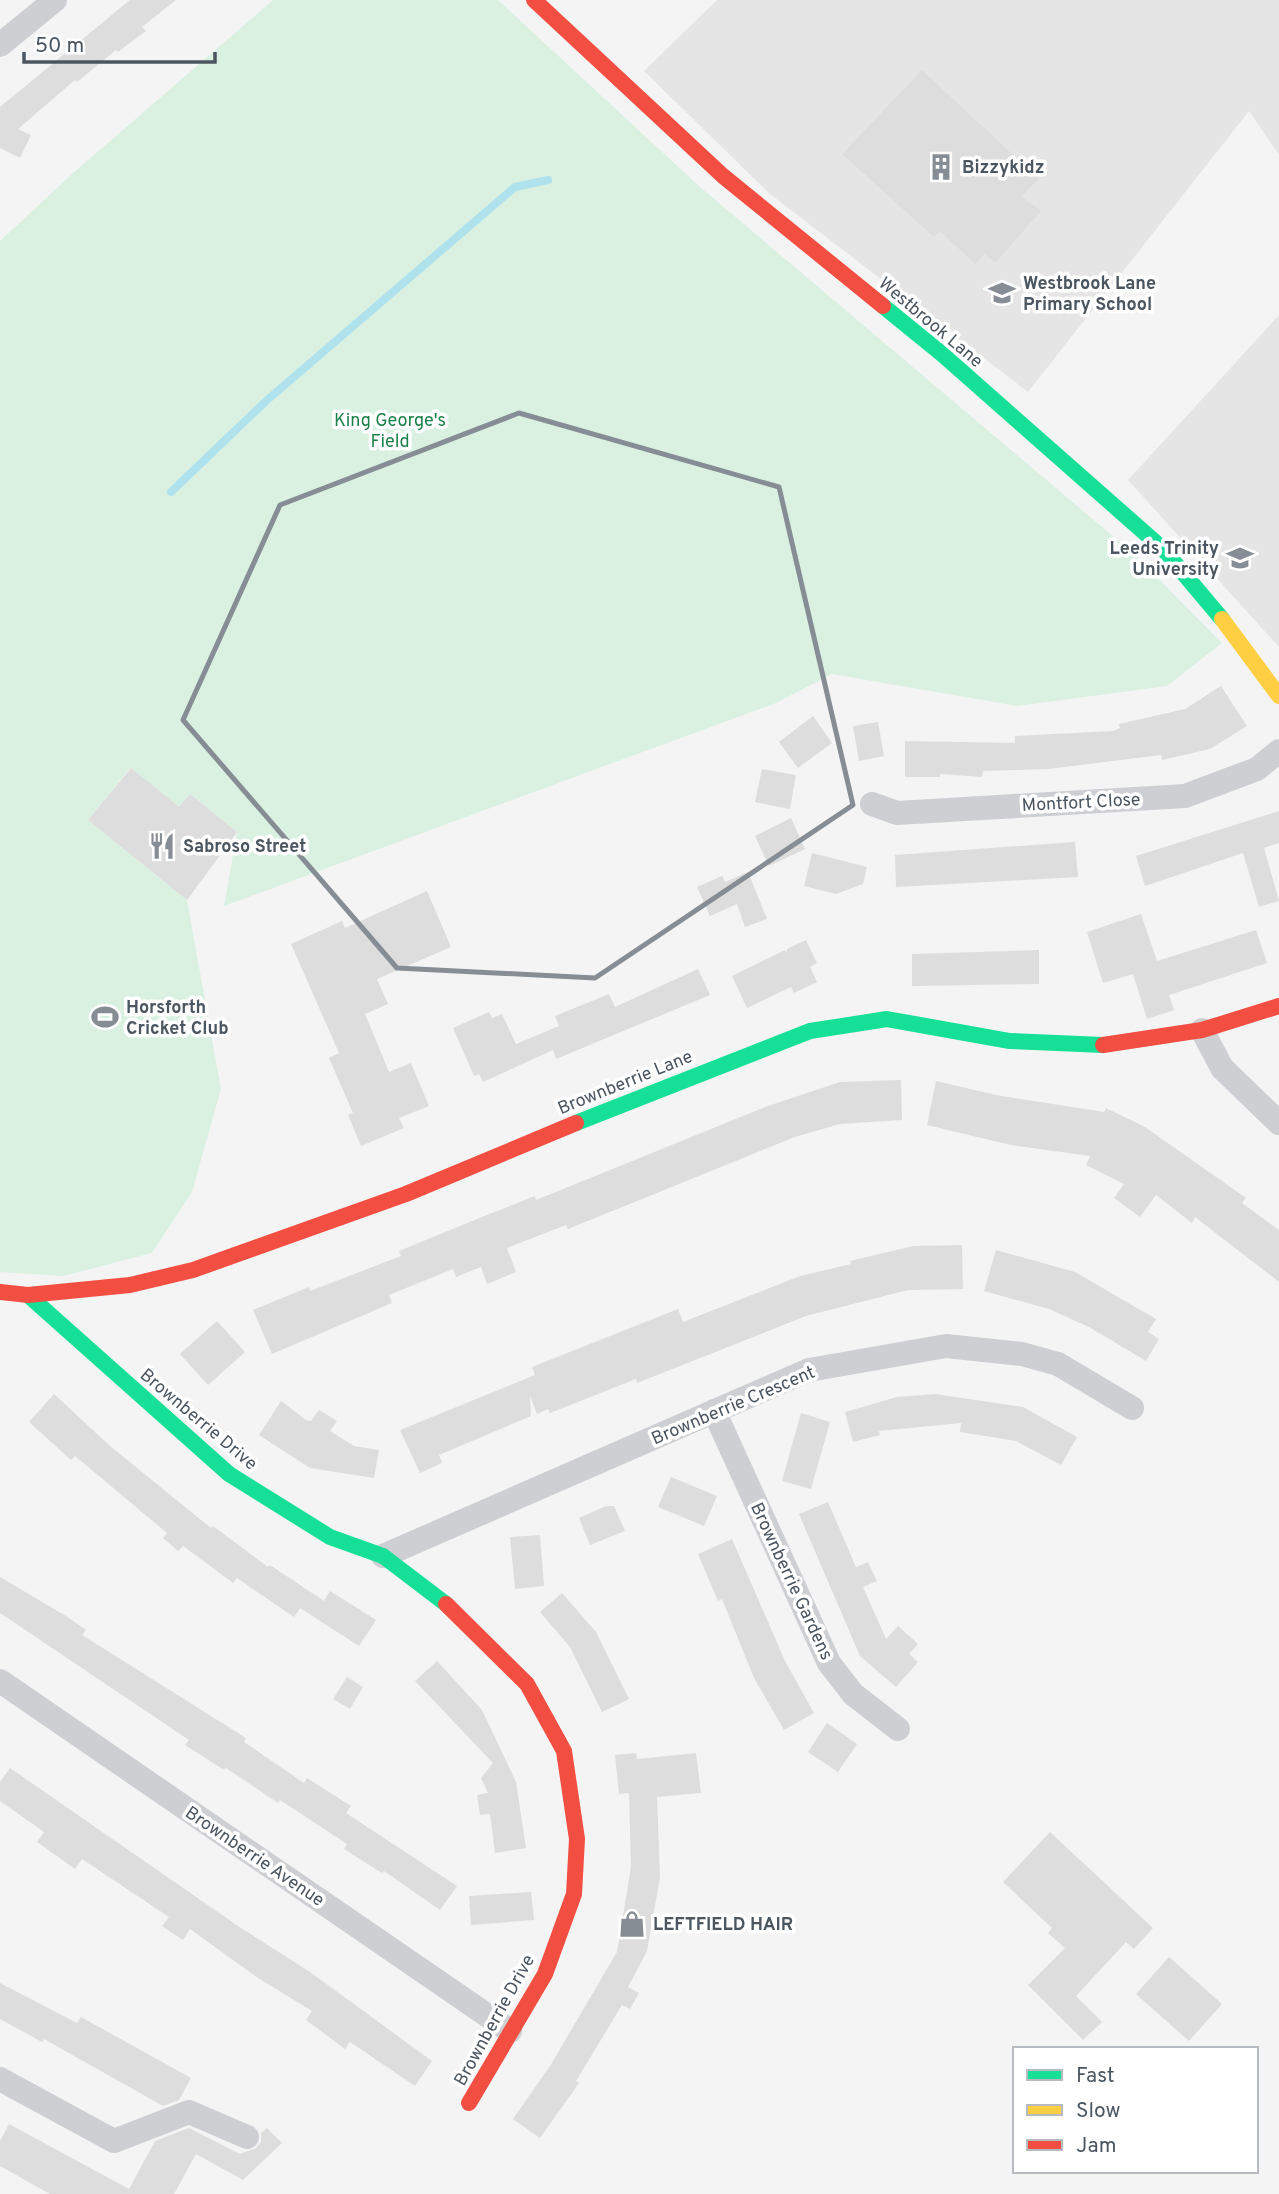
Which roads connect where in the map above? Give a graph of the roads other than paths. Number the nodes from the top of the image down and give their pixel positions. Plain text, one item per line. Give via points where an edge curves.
1 (55, 0) edge
2 (534, 0) edge
3 (0, 46) edge
4 (1279, 696) edge
5 (1279, 751) edge
6 (872, 804) dead end
7 (1279, 1006) edge
8 (1202, 1030) junction
9 (1279, 1123) edge
10 (0, 1292) edge
11 (28, 1295) junction
12 (1132, 1408) dead end
13 (713, 1411) junction
14 (383, 1556) junction
15 (0, 1681) edge
16 (898, 1729) dead end
17 (510, 2031) junction
18 (0, 2079) edge
19 (469, 2103) dead end
20 (247, 2137) dead end

1 - 3 street
2 - 4 street, Westbrook Lane via 723,176 942,354 1163,549
5 - 6 street, Montfort Close via 1257,769 1185,796 898,813
7 - 8 street, Brownberrie Lane
8 - 9 street via 1223,1068
8 - 11 street, Brownberrie Lane via 1115,1045 1010,1041 887,1020 810,1031 296,1235 193,1270 130,1285
10 - 11 street, Brownberrie Lane
11 - 14 street, Brownberrie Drive via 229,1474 330,1538
12 - 13 street, Brownberrie Crescent via 1058,1364 1022,1354 946,1346 809,1370
13 - 14 street, Brownberrie Crescent
13 - 16 street, Brownberrie Gardens via 829,1663 853,1694
14 - 17 street, Brownberrie Drive via 456,1612 527,1684 564,1751 577,1839 574,1894 545,1974
15 - 17 street, Brownberrie Avenue
17 - 19 street, Brownberrie Drive
18 - 20 street via 114,2141 189,2112

